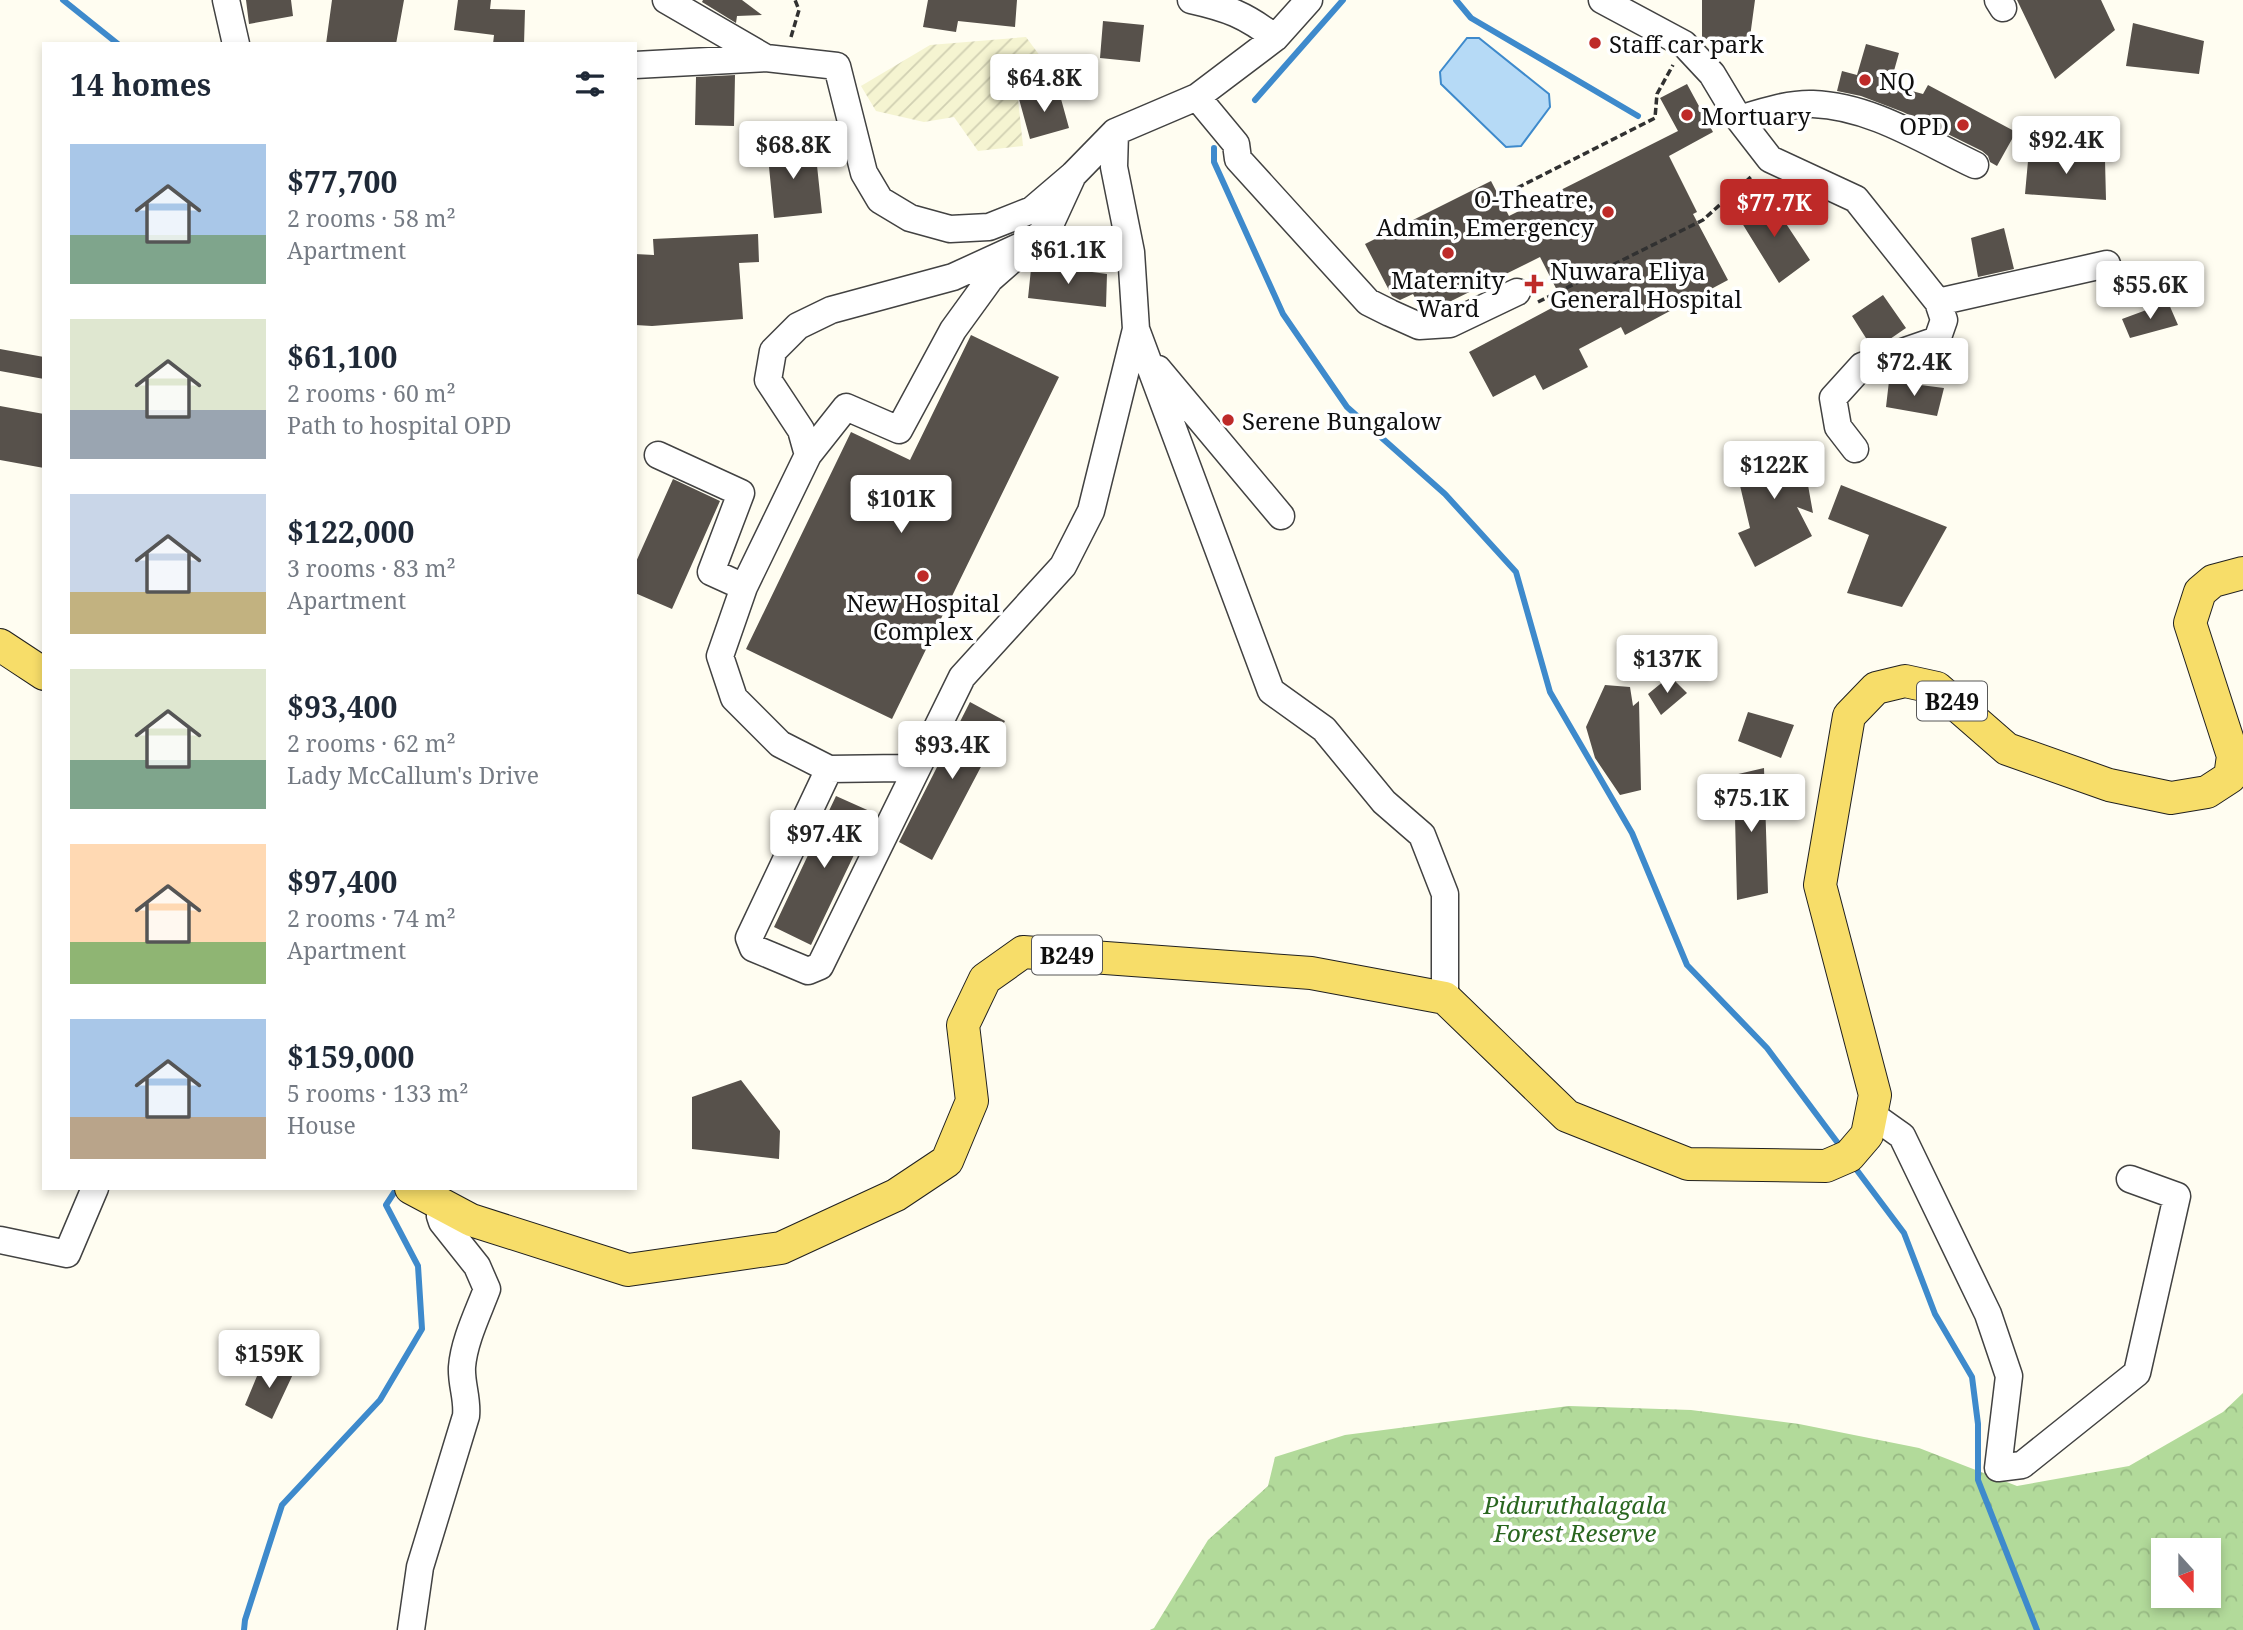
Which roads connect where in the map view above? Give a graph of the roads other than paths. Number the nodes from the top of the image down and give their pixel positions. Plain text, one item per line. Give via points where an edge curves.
1 (226, 0) edge
2 (666, 0) edge
3 (1191, 0) edge
4 (1309, 0) edge
5 (1602, 0) edge
6 (1275, 38) junction
7 (236, 42) edge
8 (775, 59) junction
9 (637, 65) edge
10 (1197, 97) junction
11 (1739, 119) junction
12 (1115, 132) junction
13 (1975, 165) dead end
14 (1073, 176) junction
15 (1034, 240) junction
16 (2107, 264) dead end
17 (1517, 292) road end
18 (1938, 302) junction
19 (1136, 329) junction
20 (1146, 354) junction
21 (1856, 449) dead end
22 (658, 455) dead end
23 (808, 455) junction
24 (1281, 516) dead end
25 (2243, 573) edge
26 (744, 587) junction
27 (0, 645) edge
28 (42, 673) edge
29 (919, 762) junction
30 (829, 769) junction
31 (1445, 998) junction
32 (1869, 1125) junction
33 (2130, 1180) dead end
34 (94, 1190) edge
35 (415, 1190) edge
36 (445, 1207) junction
37 (0, 1240) edge
38 (411, 1630) edge

1 - 7 street
2 - 8 street
3 - 6 street via 1227,8
4 - 6 street
5 - 11 street via 1684,44 1712,74
6 - 10 street
8 - 9 street
8 - 14 street via 837,66 864,173 880,200 910,218 950,229 989,227 1032,210
10 - 12 street
10 - 17 street via 1236,144 1252,148 1381,290 1390,313 1419,326 1450,324
11 - 13 street via 1812,104 1864,113
11 - 18 street via 1770,159 1856,200
12 - 14 street
12 - 19 street via 1114,167 1131,252
14 - 15 street via 1050,225
15 - 23 street via 982,289 953,330 899,429 846,407
15 - 23 street via 953,277 831,310 799,326 773,351 768,380 801,430
16 - 18 street
18 - 21 street via 1944,320 1937,340 1862,366 1833,398 1838,427
19 - 20 street
19 - 29 street via 1091,511 1063,566 962,677
20 - 24 street
20 - 31 street via 1271,691 1324,729 1384,802 1422,835 1445,894
22 - 26 street via 741,493 711,572
23 - 26 street
25 - 32 main road, B249 via 2213,581 2200,592 2190,623 2233,756 2230,777 2207,792 2171,797 2109,785 2007,749 1937,688 1905,681 1876,688 1849,716 1820,885 1875,1095
26 - 30 street via 720,656 734,698 780,744
27 - 28 main road
29 - 30 street via 902,768
29 - 30 street via 820,966 808,971 753,948 749,938
31 - 32 main road via 1567,1116 1689,1164 1826,1166 1849,1156
31 - 36 main road, B249 via 1311,973 1024,952 985,979 962,1026 972,1101 947,1161 895,1195 781,1248 628,1270 471,1220
32 - 33 street via 1902,1136 1988,1314 2009,1376 1998,1468 2022,1465 2137,1373 2177,1196
34 - 37 street via 66,1254
35 - 36 main road, B249
36 - 38 street via 442,1222 477,1266 487,1289 462,1363 466,1416 420,1567

